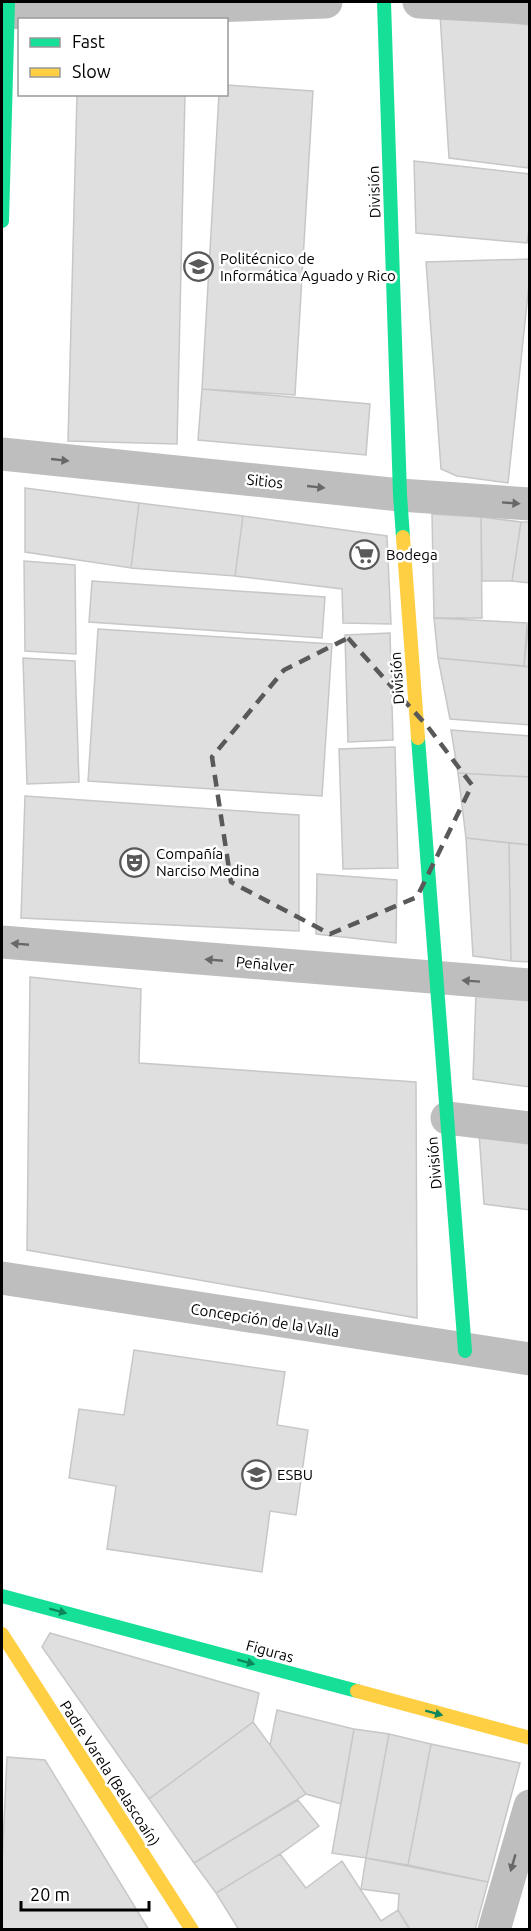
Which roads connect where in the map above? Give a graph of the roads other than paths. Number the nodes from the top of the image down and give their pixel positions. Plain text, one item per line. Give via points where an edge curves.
1 (326, 2) edge
2 (384, 2) edge
3 (419, 2) edge
4 (530, 8) edge
5 (6, 9) edge
6 (2, 221) edge
7 (2, 454) edge
8 (400, 495) junction
9 (530, 504) edge
10 (2, 942) edge
11 (435, 978) junction
12 (530, 986) edge
13 (447, 1118) junction
14 (530, 1128) edge
15 (2, 1278) edge
16 (465, 1351) junction
17 (530, 1359) edge
18 (2, 1596) edge
19 (2, 1634) edge
20 (530, 1738) edge
21 (530, 1806) edge
22 (192, 1929) edge
23 (494, 1929) edge

1 - 5 street
2 - 8 street, División
3 - 4 street
5 - 6 street
7 -> 8 street, Sitios
8 -> 9 street, Sitios
8 - 11 street, División
11 -> 10 street, Peñalver
12 -> 11 street, Peñalver
11 - 13 street, División
13 - 14 street
13 - 16 street, División
15 - 16 street, Concepción de la Valla
16 - 17 street, Concepción de la Valla
18 -> 20 street, Figuras
19 - 22 street, Padre Varela (Belascoaín)
21 -> 23 street

